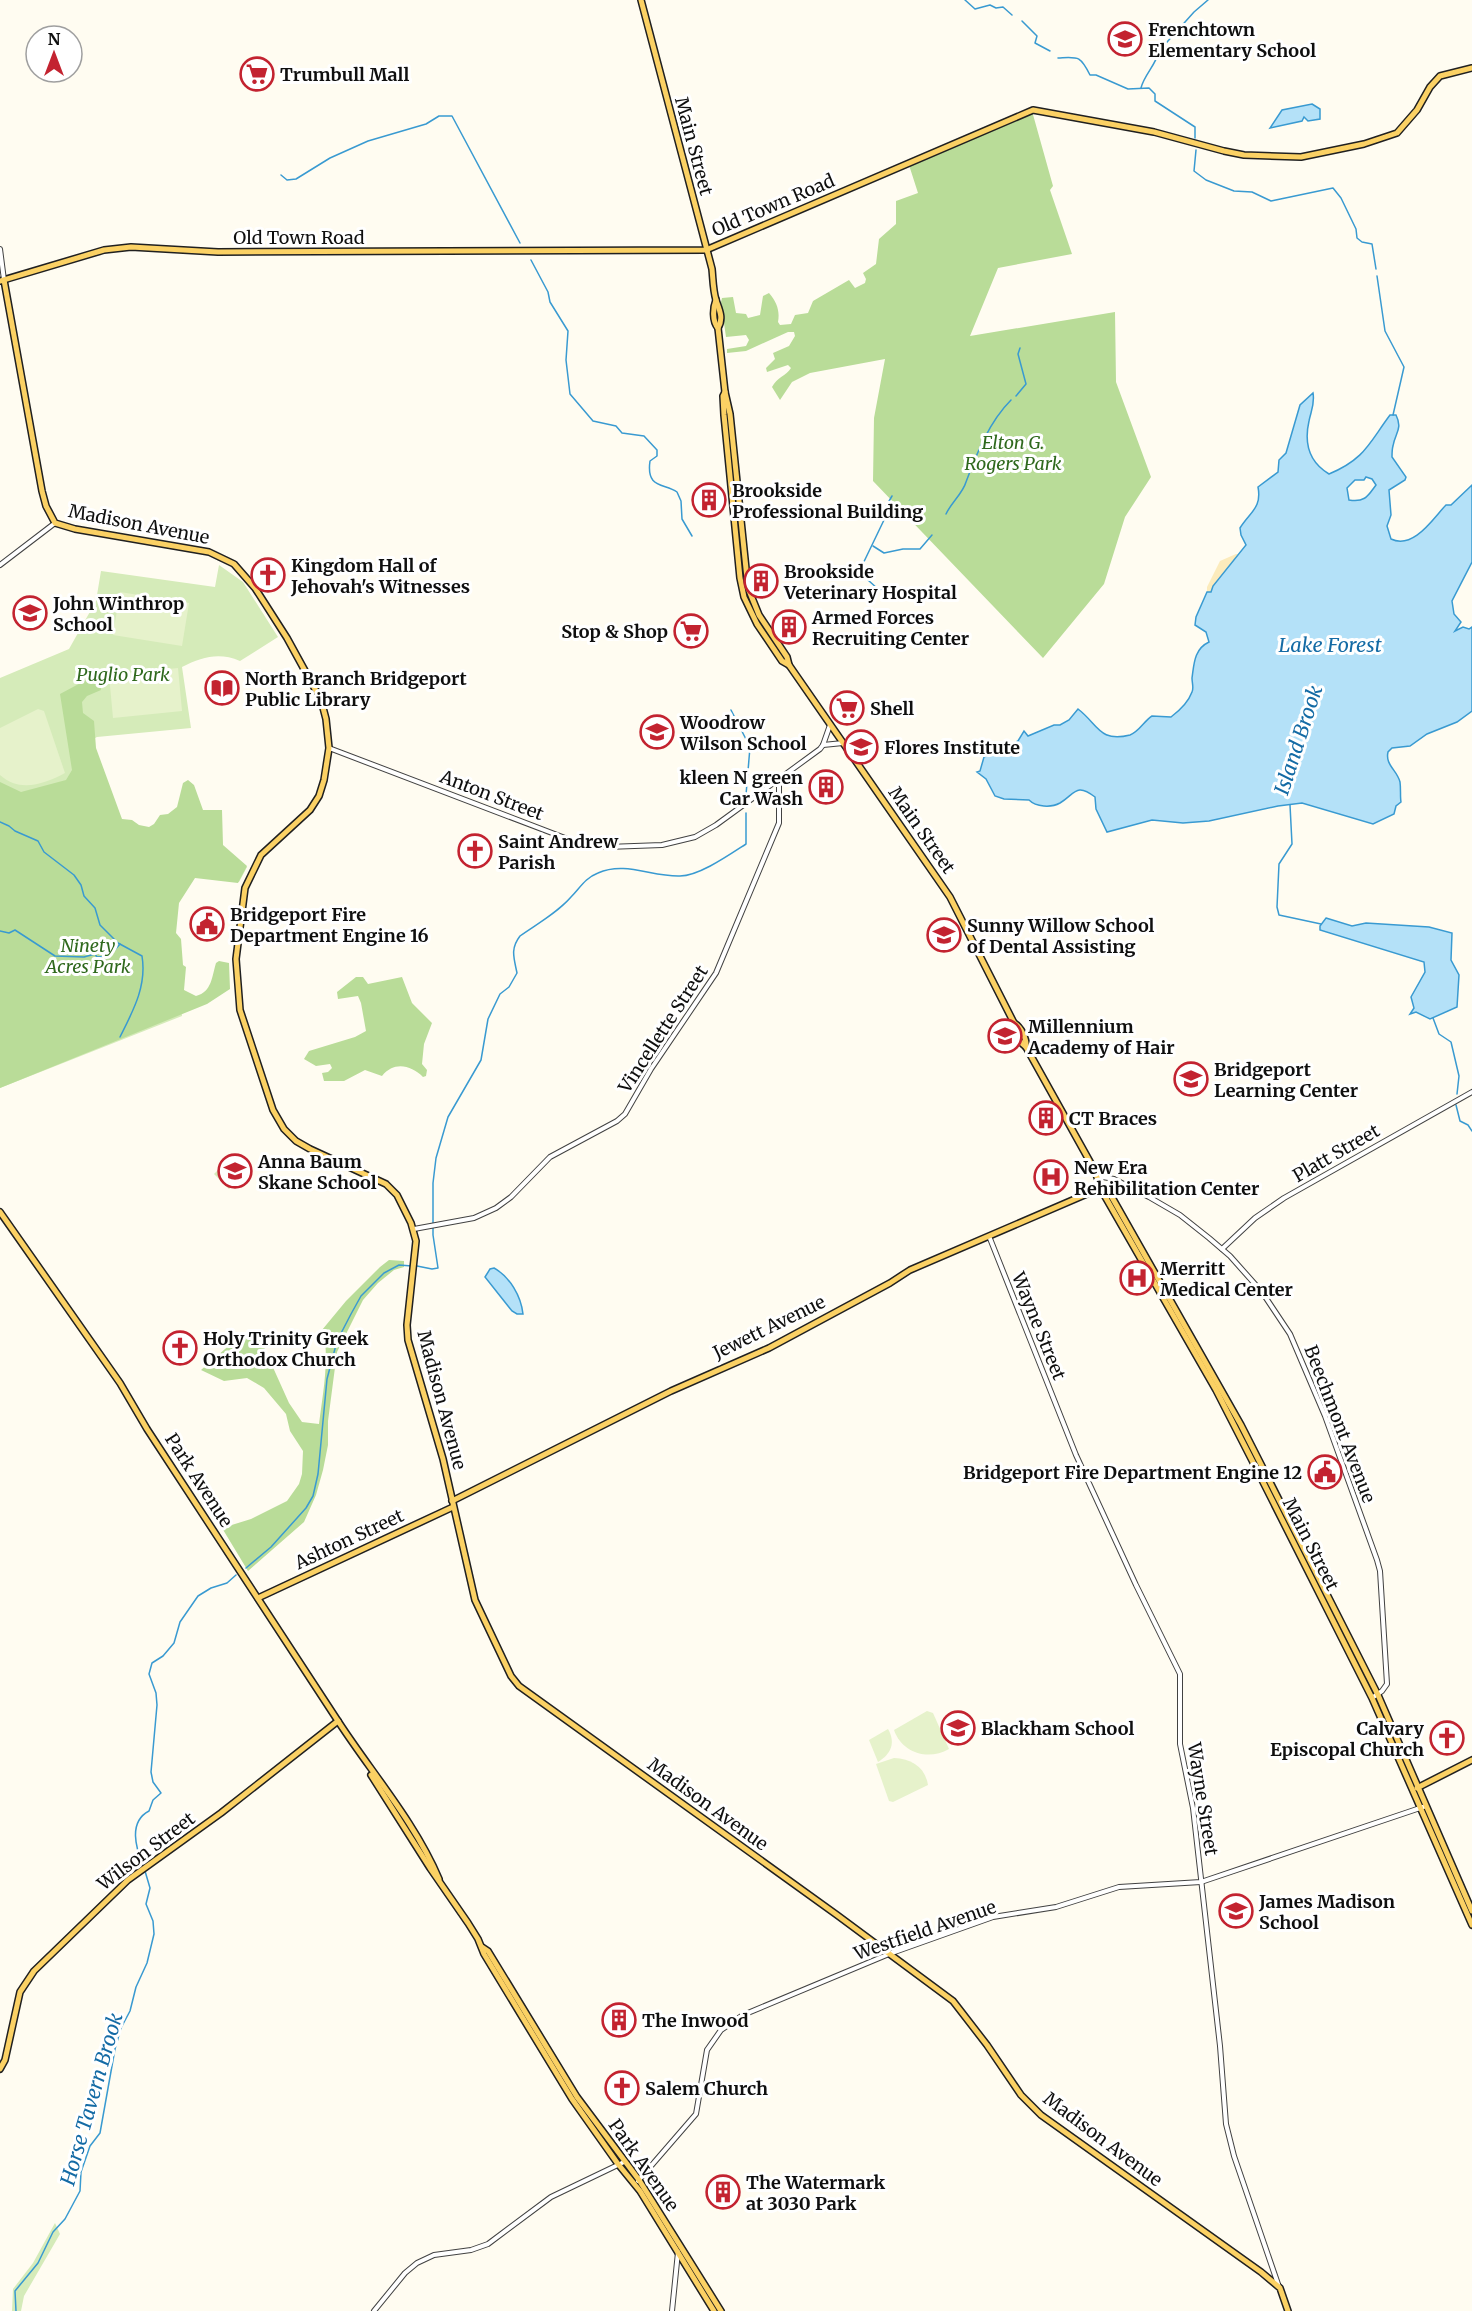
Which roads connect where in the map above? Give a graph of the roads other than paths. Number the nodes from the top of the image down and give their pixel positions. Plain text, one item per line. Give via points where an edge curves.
1 (640, 0) edge
2 (1472, 68) edge
3 (0, 249) edge
4 (706, 250) junction
5 (2, 280) edge
6 (55, 523) junction
7 (0, 565) edge
8 (830, 725) junction
9 (843, 742) junction
10 (823, 745) junction
11 (329, 748) junction
12 (776, 782) junction
13 (1472, 1092) edge
14 (1097, 1176) junction
15 (1103, 1187) junction
16 (0, 1212) edge
17 (414, 1229) junction
18 (989, 1236) junction
19 (1222, 1249) junction
20 (453, 1504) junction
21 (258, 1598) junction
22 (1378, 1695) junction
23 (1372, 1698) junction
24 (338, 1721) junction
25 (1472, 1760) edge
26 (1416, 1789) junction
27 (1423, 1807) junction
28 (1201, 1882) junction
29 (1472, 1911) edge
30 (1472, 1925) edge
31 (889, 1954) junction
32 (0, 2069) edge
33 (621, 2163) junction
34 (637, 2182) junction
35 (682, 2247) junction
36 (677, 2254) junction
37 (1280, 2288) junction
38 (374, 2311) edge
39 (672, 2311) edge
40 (714, 2311) edge
41 (721, 2311) edge
42 (1288, 2311) edge

1 - 4 main road, Main Street
2 - 4 main road, Old Town Road via 1440,76 1397,133 1301,157 1224,152 1154,132 1033,110
3 - 5 street, Madison Avenue
4 - 5 main road, Old Town Road via 218,252 131,247 104,250
4 - 8 main road, Main Street via 712,269 715,325 730,414 744,584 789,665
5 - 6 main road, Madison Avenue via 42,491
6 - 7 street
6 - 11 main road, Madison Avenue via 209,552 234,564 250,580 316,689 326,719
8 - 9 main road, Main Street
8 - 10 street
9 - 10 street
9 - 14 main road, Main Street via 950,897
10 - 12 street
11 - 12 street, Anton Street via 590,845 662,845 682,841 707,831
11 - 17 main road, Madison Avenue via 316,802 267,848 248,879 236,959 240,1010 273,1110 284,1129 296,1142 386,1184 397,1195
12 - 17 street, Vincellette Street via 778,823 716,973 625,1114 550,1157 496,1208 474,1218
13 - 19 street, Platt Street via 1284,1198
14 - 15 main road, Main Street
14 - 19 street, Beechmont Avenue via 1114,1179 1158,1202
15 - 18 main road, Jewett Avenue
15 - 22 main road, Main Street via 1238,1420
15 - 23 main road, Main Street via 1236,1428
16 - 21 main road, Park Avenue via 120,1383
17 - 20 main road, Madison Avenue via 408,1340
18 - 20 main road, Jewett Avenue via 910,1270 769,1348 681,1386
18 - 28 street, Wayne Street via 1076,1455 1179,1670 1180,1744 1193,1808
19 - 22 street, Beechmont Avenue via 1262,1292 1295,1345 1377,1560 1387,1684
20 - 21 main road, Ashton Street
20 - 31 main road, Madison Avenue via 475,1600 519,1686
21 - 24 main road, Park Avenue
22 - 23 street
22 - 26 main road, Main Street
23 - 26 main road, Main Street
24 - 32 main road, Wilson Street via 221,1813 139,1871 26,1981
24 - 33 main road, Park Avenue via 387,1791
25 - 26 main road
26 - 27 main road, Main Street
27 - 28 street, Westfield Avenue
27 - 29 main road, Main Street
27 - 30 main road, Main Street
28 - 31 street, Westfield Avenue via 1119,1887 1056,1907 993,1917
28 - 37 street, Wayne Street via 1226,2124
31 - 34 street, Westfield Avenue via 728,2024 707,2050 696,2114
31 - 37 main road, Madison Avenue via 952,2001 1021,2095 1041,2115
33 - 34 main road, Park Avenue
33 - 38 street via 551,2197 488,2244 434,2254 417,2264
34 - 35 main road, Park Avenue
34 - 36 main road, Park Avenue
35 - 36 street
35 - 41 main road, Park Avenue
36 - 39 street
36 - 40 main road, Park Avenue
37 - 42 main road

